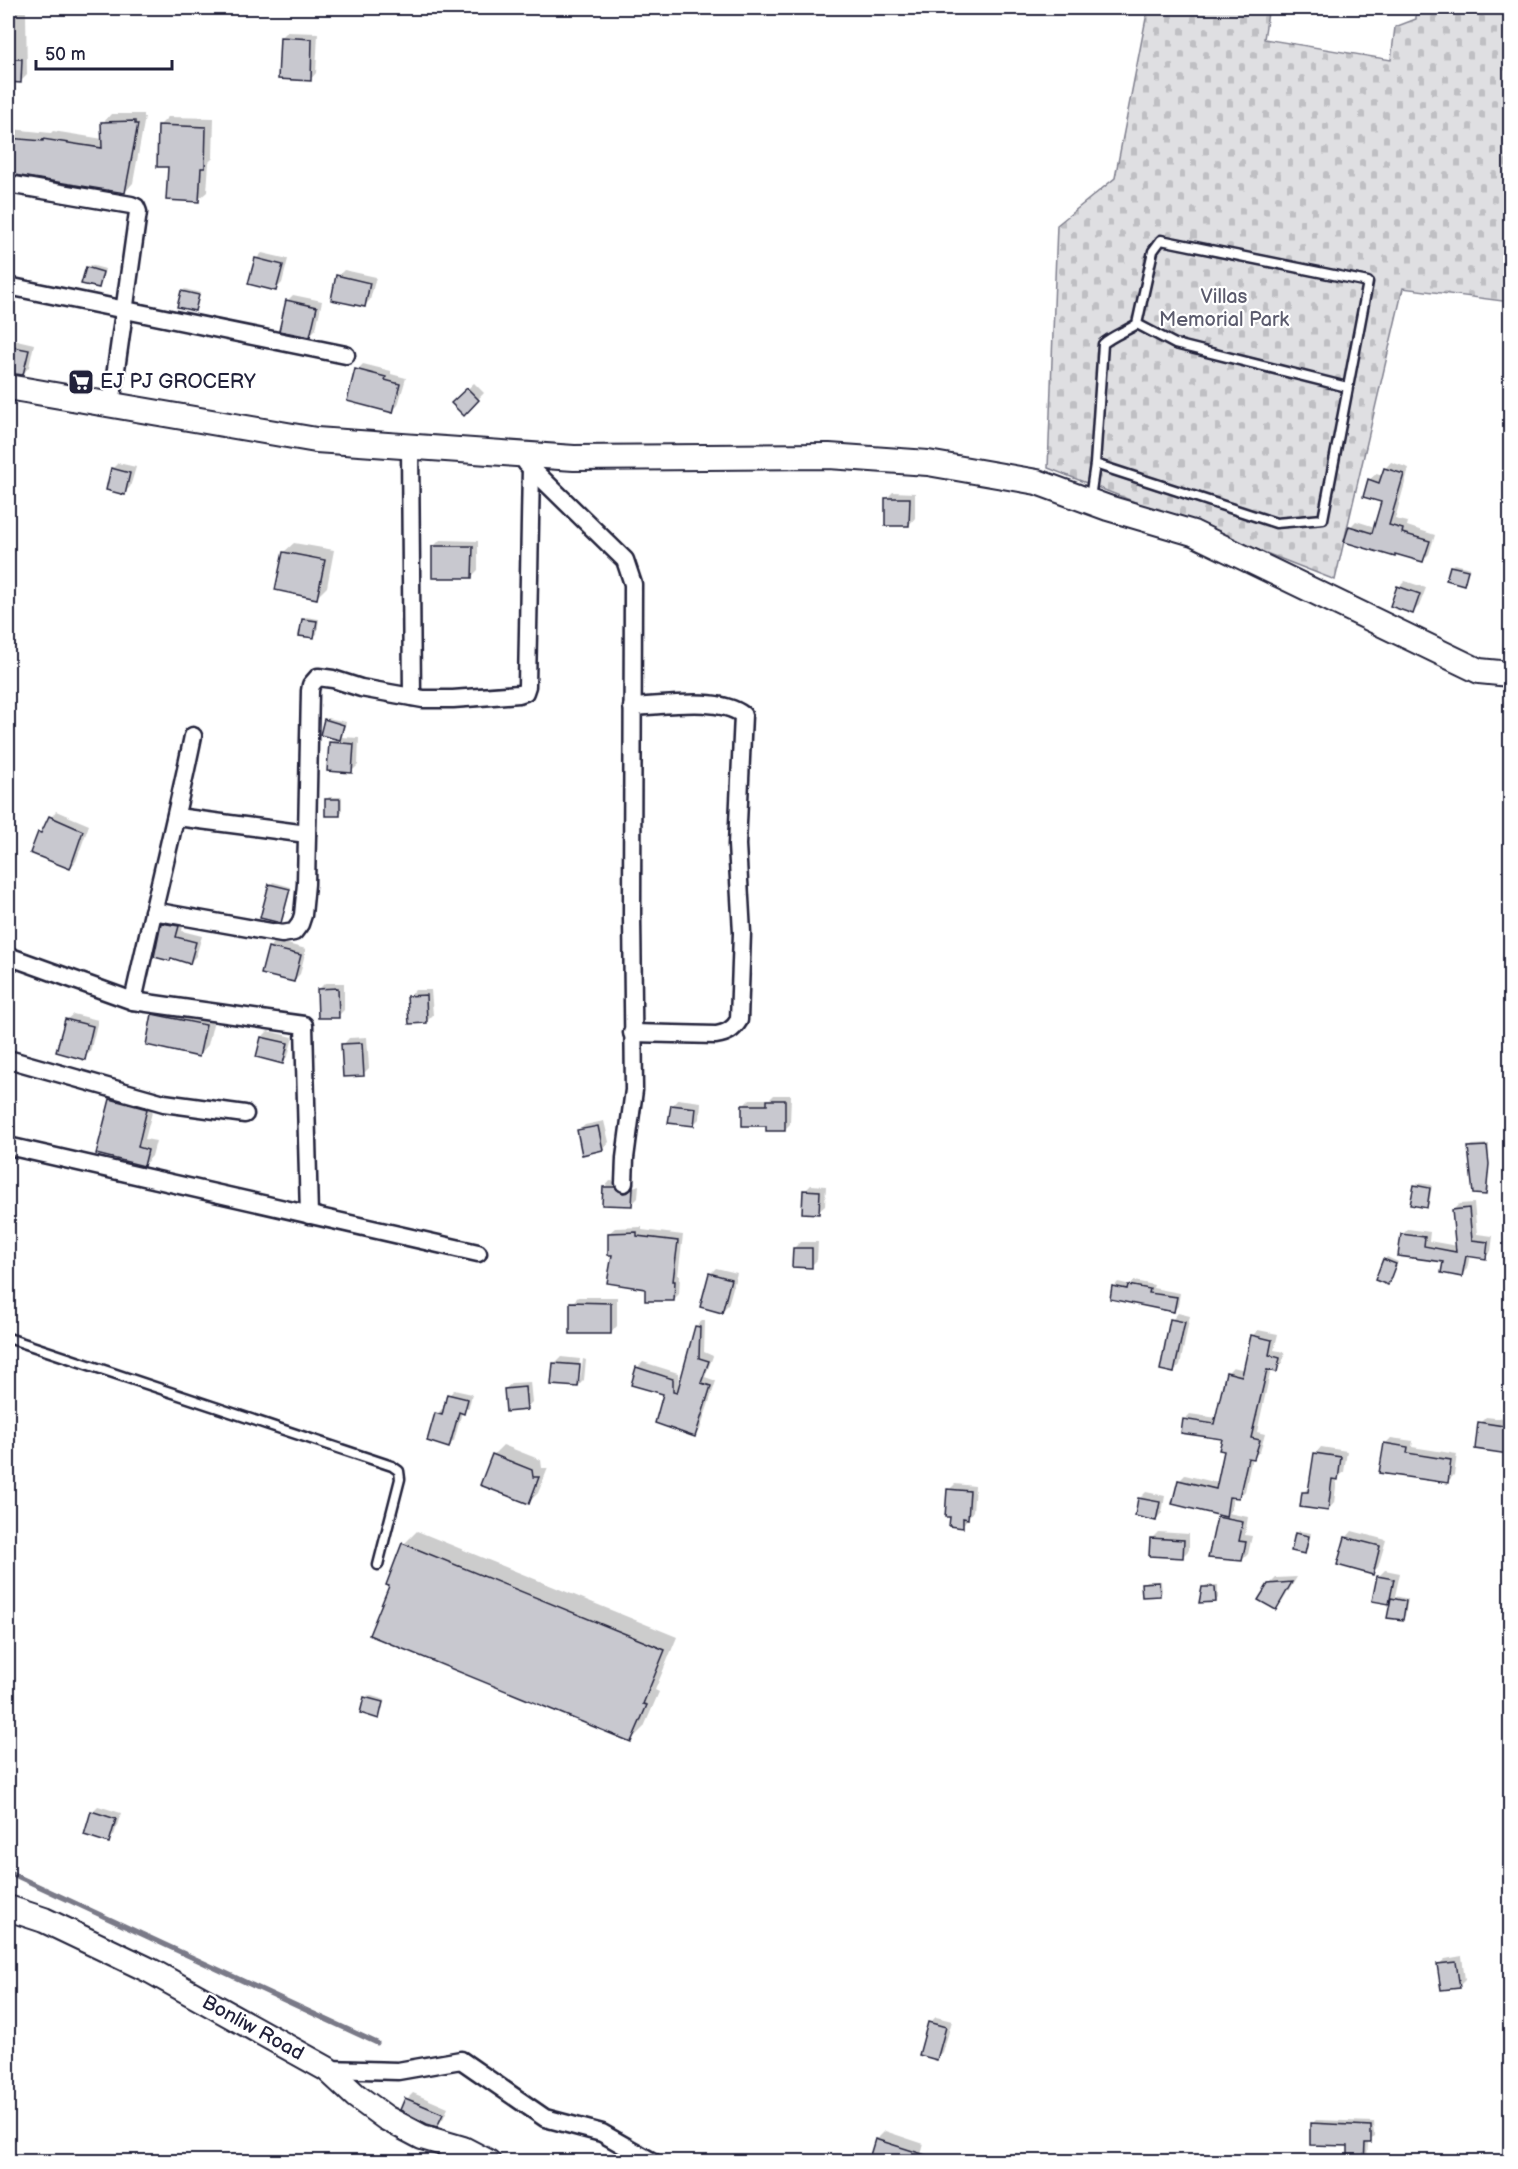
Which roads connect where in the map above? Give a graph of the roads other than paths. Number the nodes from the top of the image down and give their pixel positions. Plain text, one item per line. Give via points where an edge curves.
1 (8, 184) edge
2 (8, 286) edge
3 (123, 309) junction
4 (1137, 324) junction
5 (346, 355) dead end
6 (8, 387) edge
7 (1347, 387) junction
8 (111, 405) junction
9 (410, 446) junction
10 (524, 461) junction
11 (1095, 464) junction
12 (1089, 501) junction
13 (1510, 674) edge
14 (412, 697) junction
15 (632, 707) junction
16 (193, 736) dead end
17 (177, 817) junction
18 (307, 834) junction
19 (153, 911) junction
20 (8, 956) edge
21 (133, 1001) junction
22 (632, 1033) junction
23 (8, 1059) edge
24 (245, 1114) dead end
25 (8, 1146) edge
26 (624, 1183) dead end
27 (309, 1215) junction
28 (478, 1253) dead end
29 (8, 1338) edge
30 (378, 1565) dead end
31 (8, 1908) edge
32 (327, 2069) junction
33 (488, 2162) edge
34 (653, 2162) edge

1 - 3 street via 136,207
2 - 3 street
3 - 5 street
3 - 8 street
4 - 7 lane via 1175,344
4 - 7 lane via 1153,251 1161,240 1368,282
4 - 11 lane via 1103,344
6 - 8 street
7 - 11 lane via 1323,519 1276,523
8 - 9 street via 316,440
9 - 10 street
9 - 14 street
10 - 12 street via 829,456 928,463 1037,482
10 - 14 street via 525,692 453,699
10 - 15 street via 626,560 633,584
11 - 12 lane
12 - 13 street via 1193,533 1479,671
14 - 18 street via 333,679 314,680 310,691
15 - 22 street
15 - 22 street via 713,704 743,716 737,845 742,933 739,1020 728,1032 716,1035
16 - 17 street
17 - 18 street
17 - 19 street
18 - 19 street via 303,915 294,932 282,934
19 - 21 street
20 - 21 street
21 - 27 street via 304,1025
22 - 26 street via 634,1090
23 - 24 street via 164,1103
25 - 27 street
27 - 28 street
29 - 30 lane via 392,1466 399,1471 400,1479
31 - 32 street, Bonliw Road via 44,1920 151,1971
32 - 33 street, Bonliw Road via 386,2118 422,2137 463,2149
32 - 34 street via 398,2071 460,2060 545,2118 602,2133

